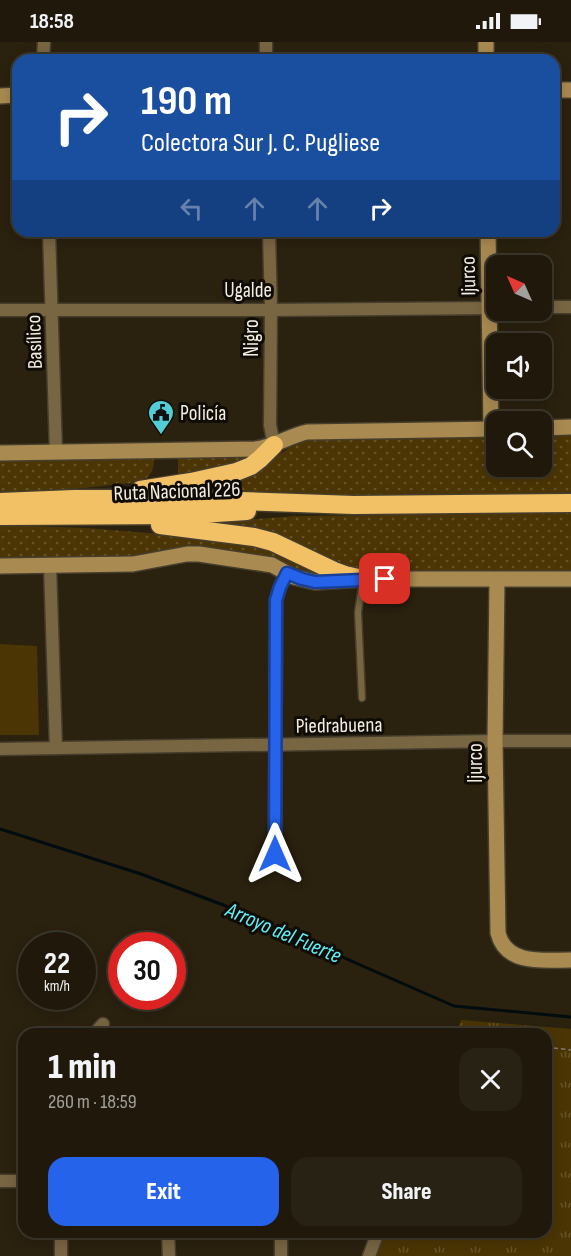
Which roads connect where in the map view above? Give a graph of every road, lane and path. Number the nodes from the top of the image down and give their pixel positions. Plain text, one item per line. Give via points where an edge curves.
1 (49, 237) edge
2 (269, 237) edge
3 (488, 237) edge
4 (490, 255) edge
5 (552, 307) edge
6 (571, 307) edge
7 (486, 308) edge
8 (52, 309) junction
9 (0, 310) edge
10 (271, 310) junction
11 (493, 321) edge
12 (494, 411) edge
13 (571, 427) edge
14 (552, 428) edge
15 (486, 429) edge
16 (274, 445) junction
17 (56, 452) junction
18 (0, 453) edge
19 (0, 502) edge
20 (571, 503) edge
21 (74, 507) junction
22 (0, 516) edge
23 (0, 566) edge
24 (50, 566) junction
25 (287, 573) junction
26 (363, 579) junction
27 (571, 579) edge
28 (497, 580) junction
29 (362, 698) dead end
30 (495, 741) junction
31 (571, 741) edge
32 (275, 746) junction
33 (56, 748) junction
34 (0, 750) edge
35 (275, 854) dead end
36 (571, 960) edge
37 (103, 1024) dead end
38 (99, 1028) edge
39 (552, 1048) edge
40 (571, 1050) edge
41 (0, 1181) edge
42 (18, 1181) edge
43 (61, 1238) edge
44 (168, 1238) edge
45 (280, 1238) edge
46 (376, 1238) edge
47 (61, 1256) edge
48 (169, 1256) edge
49 (281, 1256) edge
50 (369, 1256) edge

1 - 8 street, Basílico
2 - 10 street, Nigro
3 - 4 street, Ijurco
5 - 6 street
7 - 10 street, Ugalde
8 - 9 street, Ugalde
8 - 10 street, Ugalde
8 - 17 street, Basílico
10 - 16 street, Nigro via 270,425
11 - 12 street, Ijurco
13 - 14 street
15 - 16 street via 307,432
16 - 17 street via 255,449
16 - 21 highway via 251,466 236,472
17 - 18 street
19 - 21 highway, Ruta Nacional 226
20 - 21 highway, Ruta Nacional 226 via 354,505 185,515
21 - 22 highway, Ruta Nacional 226
21 - 26 highway via 254,537 345,576
23 - 24 street
24 - 25 street via 133,564 199,554 264,563
24 - 33 street
25 - 26 street via 315,582
25 - 32 street via 276,600
26 - 28 street
26 - 29 lane via 358,612
27 - 28 street
28 - 30 street, Ijurco
30 - 31 street, Piedrabuena
30 - 32 street, Piedrabuena
30 - 36 street, Ijurco via 500,939 514,954 529,959
32 - 33 street, Piedrabuena
32 - 35 street
33 - 34 street, Piedrabuena
37 - 38 street
39 - 40 path
41 - 42 street
43 - 47 street
44 - 48 street
45 - 49 street
46 - 50 street

